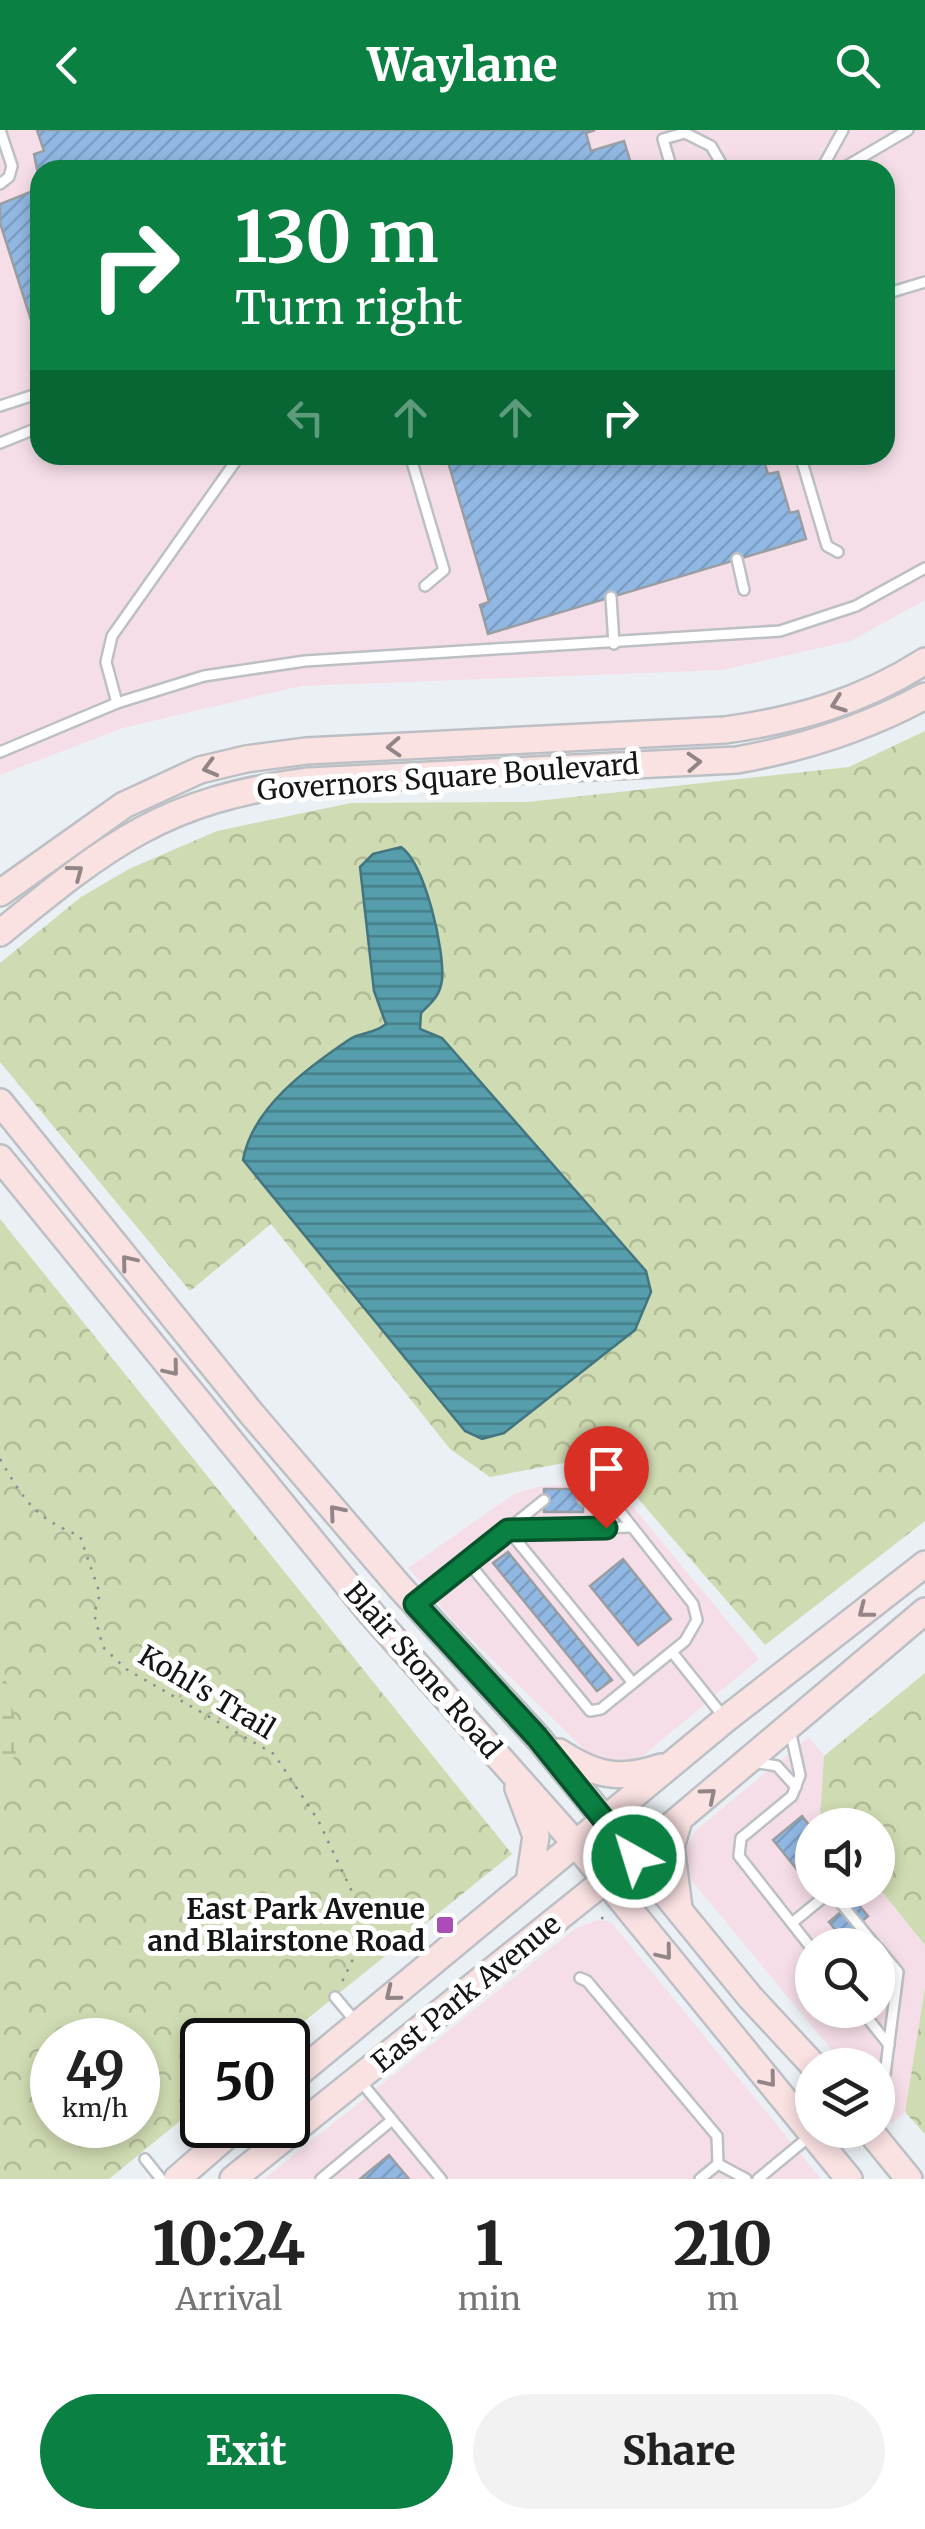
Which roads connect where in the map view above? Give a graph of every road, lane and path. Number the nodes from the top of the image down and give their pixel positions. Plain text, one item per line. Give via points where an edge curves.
1 (0, 130) edge
2 (843, 130) edge
3 (903, 131) edge
4 (669, 160) edge
5 (719, 160) edge
6 (826, 160) edge
7 (856, 160) edge
8 (0, 184) edge
9 (925, 282) edge
10 (895, 291) edge
11 (30, 396) edge
12 (0, 406) edge
13 (30, 430) edge
14 (1, 439) edge
15 (233, 465) edge
16 (413, 465) edge
17 (803, 465) edge
18 (838, 552) dead end
19 (737, 559) dead end
20 (925, 568) edge
21 (425, 586) dead end
22 (744, 590) dead end
23 (611, 597) dead end
24 (614, 644) junction
25 (925, 661) edge
26 (925, 696) edge
27 (117, 703) junction
28 (0, 752) edge
29 (280, 755) junction
30 (281, 784) junction
31 (0, 894) edge
32 (0, 933) edge
33 (0, 1102) edge
34 (0, 1158) edge
35 (0, 1459) edge
36 (544, 1500) dead end
37 (582, 1500) dead end
38 (632, 1527) junction
39 (508, 1530) junction
40 (468, 1562) junction
41 (925, 1564) edge
42 (407, 1595) junction
43 (369, 1611) junction
44 (925, 1611) edge
45 (672, 1652) junction
46 (633, 1683) junction
47 (726, 1719) junction
48 (790, 1727) junction
49 (537, 1737) junction
50 (675, 1762) junction
51 (748, 1762) junction
52 (508, 1766) junction
53 (796, 1787) junction
54 (680, 1819) junction
55 (605, 1820) junction
56 (576, 1844) junction
57 (634, 1857) junction
58 (606, 1879) junction
59 (529, 1882) junction
60 (680, 1913) junction
61 (792, 1924) junction
62 (795, 1928) edge
63 (861, 1928) edge
64 (895, 1968) edge
65 (580, 1978) dead end
66 (895, 1996) edge
67 (335, 1997) joint
68 (356, 2023) junction
69 (875, 2028) edge
70 (891, 2028) edge
71 (889, 2045) junction
72 (798, 2048) edge
73 (889, 2048) edge
74 (310, 2063) edge
75 (360, 2080) junction
76 (795, 2108) edge
77 (392, 2120) junction
78 (213, 2148) edge
79 (796, 2148) edge
80 (827, 2148) edge
81 (883, 2148) edge
82 (145, 2159) dead end
83 (718, 2164) junction
84 (161, 2179) edge
85 (178, 2179) edge
86 (232, 2179) edge
87 (321, 2179) edge
88 (441, 2179) edge
89 (700, 2179) edge
90 (746, 2179) edge
91 (758, 2179) edge
92 (850, 2179) edge
93 (909, 2179) edge

1 - 8 lane via 12,166
2 - 6 lane
3 - 7 lane
4 - 5 lane via 662,139 686,132 711,146
9 - 10 lane
11 - 12 lane
13 - 14 lane
15 - 27 lane via 112,636 106,662
16 - 21 lane via 444,570
17 - 18 lane via 826,546
19 - 22 lane
20 - 24 lane via 856,606 780,631
23 - 24 lane
24 - 27 lane via 306,661 204,676
25 -> 29 main road, Governors Square Boulevard via 843,704 788,722
30 -> 26 main road, Governors Square Boulevard via 737,760 796,750
27 - 28 lane
29 - 30 main road
29 -> 31 main road, Governors Square Boulevard via 160,785 89,826
32 -> 30 main road, Governors Square Boulevard via 148,824 244,789
42 -> 33 main road, Blair Stone Road
34 -> 43 main road, Blair Stone Road
35 - 67 path, Kohl's Trail via 28,1506 80,1536 100,1594 94,1614 103,1647 126,1669 274,1754 318,1820 373,1936 352,1960
36 - 39 lane
37 - 38 lane via 618,1510
38 - 39 lane
38 - 45 lane via 693,1604 692,1630
39 - 40 lane
39 - 46 lane
40 - 42 lane
40 - 46 lane via 590,1711
41 -> 47 main road, East Park Avenue
42 - 43 main road
42 - 49 main road, Blair Stone Road
43 - 52 main road, Blair Stone Road
44 - 48 main road, East Park Avenue
45 - 46 lane
45 - 47 lane
47 - 50 main road, East Park Avenue
48 - 51 main road, East Park Avenue
48 - 53 lane via 800,1775
49 - 50 main road via 600,1775 628,1776
49 - 55 main road, Blair Stone Road
50 - 55 main road, East Park Avenue
51 - 53 lane via 777,1766
54 -> 51 main road, East Park Avenue
52 - 56 main road, Blair Stone Road
52 - 59 main road via 536,1836
53 - 61 lane via 738,1845 739,1856
54 - 57 main road, East Park Avenue
54 - 60 main road via 671,1857
55 - 56 main road, East Park Avenue
55 - 57 main road, Blair Stone Road
56 - 58 main road, Blair Stone Road
56 - 59 main road, East Park Avenue
57 - 58 main road, East Park Avenue
57 - 60 main road, Blair Stone Road
58 - 75 main road, East Park Avenue
58 -> 76 main road, Blair Stone Road
59 -> 68 main road, East Park Avenue
60 - 72 main road, Blair Stone Road
61 - 62 lane
61 - 63 lane via 831,1892
64 - 66 lane
65 - 83 lane via 716,2136
67 - 68 lane
68 - 74 main road, East Park Avenue
69 - 71 lane
70 - 71 lane
71 - 73 lane
75 - 77 lane
75 - 86 main road, East Park Avenue
77 - 87 lane
77 - 88 lane
78 - 85 main road
79 - 91 lane
80 - 92 main road, Blair Stone Road
81 - 93 main road
82 - 84 lane
83 - 89 lane
83 - 90 lane

